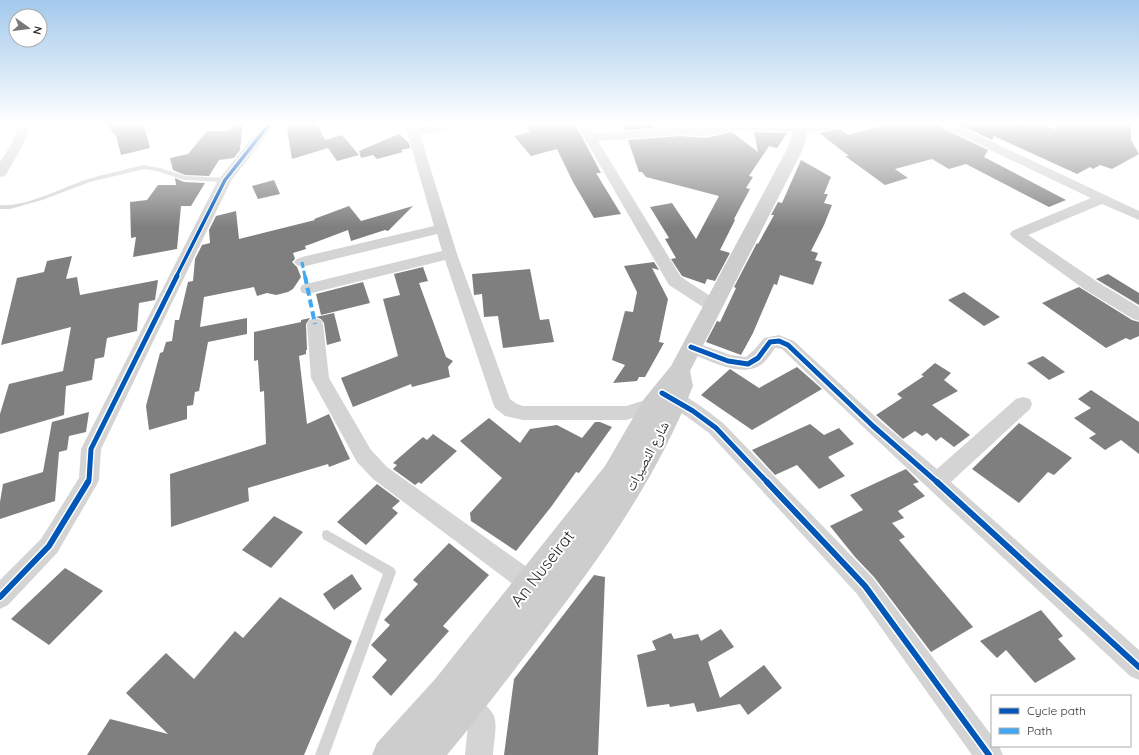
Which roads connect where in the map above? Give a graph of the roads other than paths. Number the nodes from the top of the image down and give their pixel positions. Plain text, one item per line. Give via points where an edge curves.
1 (9, 157) edge
2 (244, 157) edge
3 (421, 157) edge
4 (601, 157) edge
5 (790, 157) edge
6 (1014, 157) edge
7 (0, 173) edge
8 (225, 180) junction
9 (1101, 199) junction
10 (0, 207) edge
11 (1139, 216) edge
12 (442, 228) junction
13 (450, 254) junction
14 (302, 262) dead end
15 (308, 290) dead end
16 (712, 305) junction
17 (1139, 315) edge
18 (315, 324) dead end
19 (691, 347) junction
20 (663, 399) junction
21 (1023, 404) dead end
22 (937, 482) junction
23 (327, 535) dead end
24 (530, 583) junction
25 (0, 597) edge
26 (1139, 667) edge
27 (457, 698) junction
28 (322, 755) edge
29 (389, 755) edge
30 (426, 755) edge
31 (480, 755) edge
32 (989, 755) edge

1 - 7 street
2 - 8 street
3 - 12 street
4 - 16 street via 675,281
5 - 16 main road, شارع النصيرات
6 - 9 street
8 - 10 lane via 184,178 144,167 8,208
8 - 25 street via 91,449 89,480 49,546
9 - 11 street
9 - 17 street via 1017,234
12 - 13 street
12 - 14 street
13 - 15 street
13 - 20 street via 502,403 512,411 626,413
16 - 19 main road, شارع النصيرات
18 - 24 street via 320,378 364,456 380,473
19 - 20 main road, شارع النصيرات via 679,371 682,386
19 - 22 street via 740,364 749,364 758,358 770,342 779,341 788,345 873,426
20 - 24 main road, An Nuseirat via 614,474
20 - 27 main road, شارع النصيرات via 643,468 608,522 576,567
20 - 32 street via 704,419 716,428 865,586
21 - 22 street
22 - 26 street
23 - 28 lane via 390,572
24 - 27 main road, An Nuseirat
27 - 29 main road, An Nuseirat
27 - 30 main road, شارع النصيرات
27 - 31 street via 482,720

